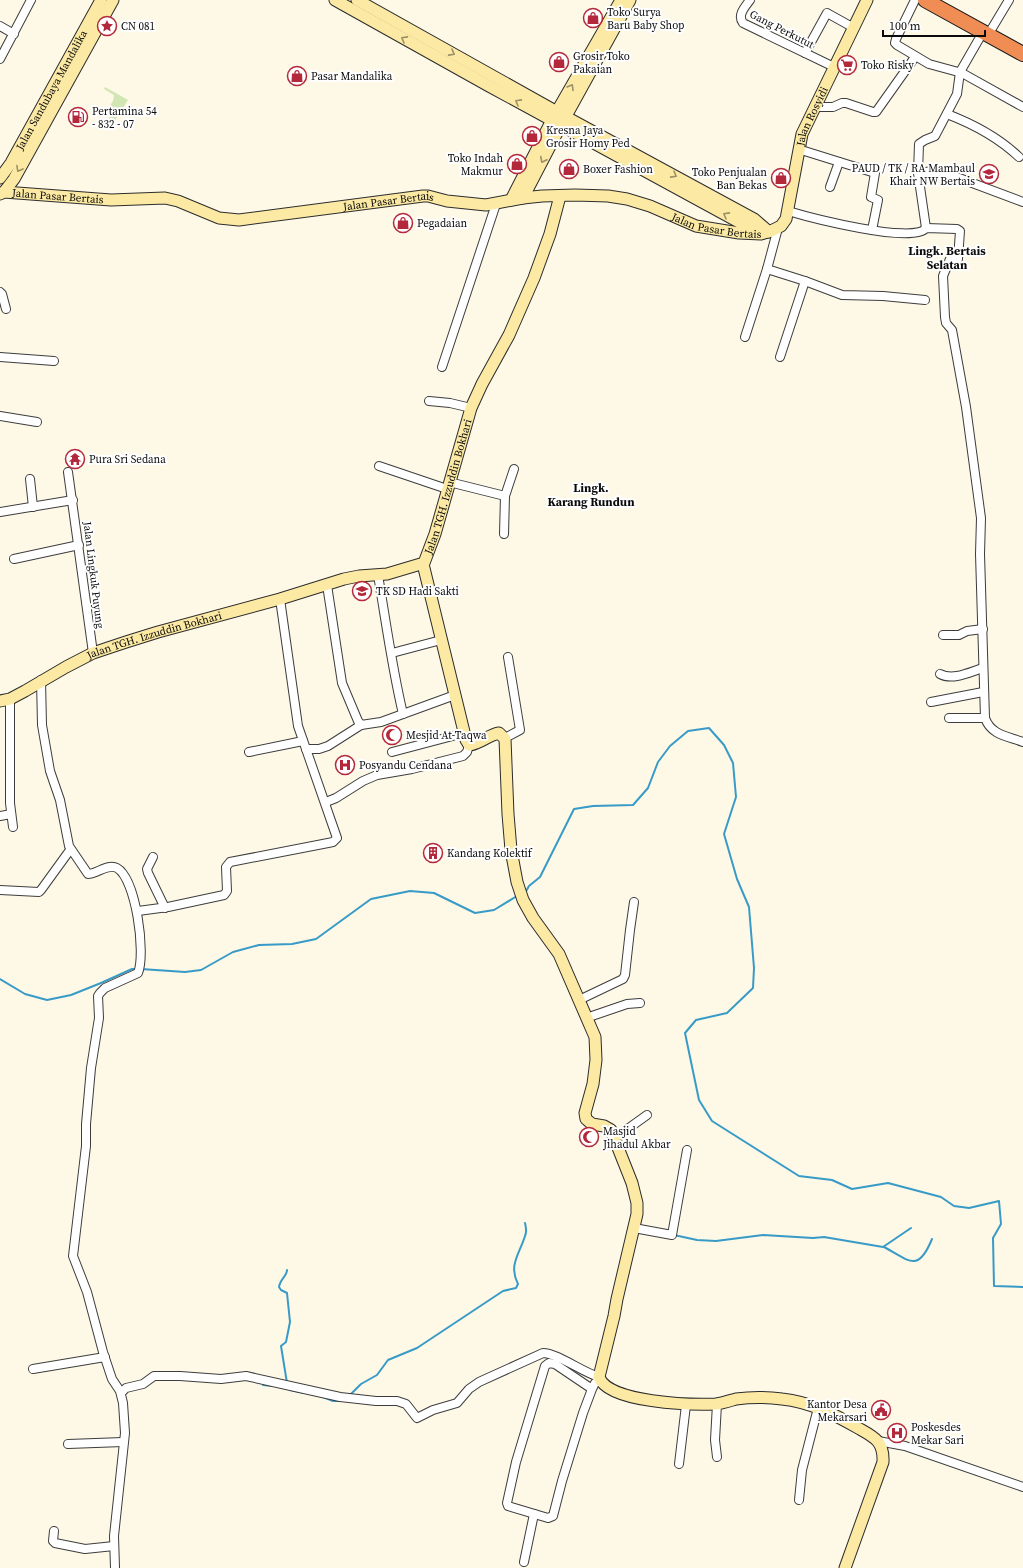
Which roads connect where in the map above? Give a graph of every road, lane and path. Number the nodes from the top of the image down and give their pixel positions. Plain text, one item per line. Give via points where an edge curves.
1 (31, 0) edge
2 (101, 0) edge
3 (112, 0) edge
4 (335, 0) edge
5 (357, 0) edge
6 (750, 0) edge
7 (867, 0) edge
8 (915, 0) edge
9 (926, 0) edge
10 (1009, 0) edge
11 (621, 3) edge
12 (0, 26) edge
13 (854, 28) junction
14 (985, 33) junction
15 (14, 34) junction
16 (806, 53) junction
17 (1023, 54) edge
18 (915, 57) junction
19 (0, 60) edge
20 (74, 61) junction
21 (834, 67) junction
22 (960, 72) junction
23 (1022, 104) edge
24 (814, 107) junction
25 (947, 114) junction
26 (559, 118) junction
27 (30, 139) junction
28 (798, 149) junction
29 (1019, 157) dead end
30 (839, 162) junction
31 (918, 173) junction
32 (0, 178) edge
33 (830, 187) dead end
34 (2, 193) edge
35 (560, 196) junction
36 (523, 198) junction
37 (511, 200) junction
38 (1023, 202) edge
39 (496, 204) junction
40 (788, 210) junction
41 (926, 228) junction
42 (872, 230) junction
43 (769, 231) junction
44 (767, 269) junction
45 (805, 281) junction
46 (0, 292) edge
47 (925, 300) dead end
48 (6, 309) dead end
49 (745, 337) dead end
50 (0, 357) edge
51 (780, 357) dead end
52 (54, 361) dead end
53 (442, 367) dead end
54 (429, 401) dead end
55 (471, 408) junction
56 (0, 416) edge
57 (37, 422) dead end
58 (379, 466) dead end
59 (514, 469) dead end
60 (68, 472) dead end
61 (30, 479) dead end
62 (448, 486) junction
63 (504, 496) junction
64 (73, 500) junction
65 (33, 507) junction
66 (0, 512) edge
67 (504, 534) dead end
68 (79, 545) junction
69 (14, 559) dead end
70 (422, 564) junction
71 (378, 575) junction
72 (327, 585) junction
73 (280, 599) junction
74 (983, 629) junction
75 (943, 635) dead end
76 (441, 640) junction
77 (93, 653) junction
78 (392, 653) junction
79 (508, 657) dead end
80 (983, 668) junction
81 (940, 674) dead end
82 (41, 680) junction
83 (983, 692) junction
84 (455, 695) junction
85 (5, 700) edge
86 (931, 702) dead end
87 (403, 714) junction
88 (949, 718) dead end
89 (985, 718) junction
90 (361, 726) junction
91 (464, 734) junction
92 (505, 738) junction
93 (1023, 742) edge
94 (304, 745) junction
95 (469, 745) junction
96 (249, 752) dead end
97 (392, 752) dead end
98 (326, 802) junction
99 (11, 814) junction
100 (0, 816) edge
101 (13, 827) dead end
102 (70, 850) junction
103 (153, 857) dead end
104 (0, 890) edge
105 (634, 902) dead end
106 (165, 908) junction
107 (138, 911) junction
108 (579, 1000) junction
109 (640, 1004) dead end
110 (586, 1018) junction
111 (647, 1115) dead end
112 (615, 1138) junction
113 (687, 1150) dead end
114 (634, 1228) junction
115 (105, 1357) junction
116 (33, 1370) dead end
117 (599, 1378) junction
118 (592, 1389) junction
119 (121, 1393) junction
120 (717, 1404) junction
121 (686, 1405) junction
122 (818, 1408) junction
123 (878, 1441) junction
124 (123, 1442) junction
125 (68, 1444) dead end
126 (716, 1457) dead end
127 (679, 1464) dead end
128 (1023, 1487) edge
129 (799, 1500) dead end
130 (534, 1514) junction
131 (54, 1531) dead end
132 (114, 1546) junction
133 (524, 1562) dead end
134 (115, 1568) edge
135 (845, 1568) edge

1 - 15 street
2 - 20 street, Jalan Sandubaya Mandalika
3 - 20 street
26 -> 4 street
5 -> 26 street
6 - 16 street, Gang Perkutut via 740,15 742,22
7 - 13 street, Jalan Rosyidi
8 - 18 street via 896,41 897,45
9 - 14 highway
10 - 14 street
11 - 26 street
12 - 15 street
13 - 16 street via 827,12
13 - 21 street, Jalan Rosyidi
14 - 17 highway
14 - 22 street
15 - 19 street
16 - 21 street, Gang Perkutut
18 - 22 street via 929,64
18 - 24 street via 876,112 846,103 833,107
20 - 27 street, Jalan Sandubaya Mandalika
21 - 24 street, Jalan Rosyidi
22 - 23 street
22 - 25 street via 957,94
24 - 28 street, Jalan Rosyidi
25 - 29 street via 998,140
25 - 31 street via 934,136 919,144
26 -> 36 street
26 - 37 street
26 - 43 street via 630,158 754,219
27 - 32 street, Jalan Sandubaya Mandalika
27 -> 34 street via 14,179
28 - 30 street
28 - 40 street, Jalan Rosyidi
30 - 33 street
30 - 42 street via 875,173 872,197 878,200
31 - 38 street via 943,172
31 - 41 street
34 - 39 street, Jalan Pasar Bertais via 111,200 165,198 219,218 239,220 428,196 479,205
35 - 36 street, Jalan Pasar Bertais
35 - 43 street, Jalan Pasar Bertais via 590,195 619,198 650,206 696,226 739,234
35 - 55 street, Jalan TGH. Izzuddin Bokhari via 534,278 509,335
36 - 37 street, Jalan Pasar Bertais
37 - 39 street, Jalan Pasar Bertais
39 - 53 street
40 - 42 street via 819,220
40 - 43 street, Jalan Rosyidi via 784,222
41 - 42 street via 922,231 901,233
41 - 74 street via 957,229 960,232 958,259 950,259 943,276 945,317 952,330 966,407 981,518
43 - 44 street
44 - 45 street
44 - 49 street
45 - 47 street via 842,295
45 - 51 street
46 - 48 street
50 - 52 street
54 - 55 street
55 - 62 street, Jalan TGH. Izzuddin Bokhari
56 - 57 street
58 - 62 street
59 - 63 street
60 - 64 street, Jalan Lingkuk Puyung
61 - 65 street
62 - 63 street
62 - 70 street, Jalan TGH. Izzuddin Bokhari via 435,534
63 - 67 street
64 - 65 street
64 - 68 street, Jalan Lingkuk Puyung
65 - 66 street
68 - 69 street
68 - 77 street, Jalan Lingkuk Puyung
70 - 71 street, Jalan TGH. Izzuddin Bokhari
70 - 76 street
71 - 72 street, Jalan TGH. Izzuddin Bokhari via 359,576
71 - 78 street
72 - 73 street, Jalan TGH. Izzuddin Bokhari
72 - 90 street via 342,683
73 - 77 street, Jalan TGH. Izzuddin Bokhari via 158,632
73 - 94 street via 298,726
74 - 75 street via 959,635
74 - 80 street
76 - 78 street
76 - 84 street
77 - 82 street, Jalan TGH. Izzuddin Bokhari
78 - 87 street
79 - 92 street via 520,730
80 - 81 street via 954,677
80 - 83 street
82 - 85 street, Jalan TGH. Izzuddin Bokhari
82 - 102 street via 41,705 50,770 60,800
83 - 86 street
83 - 89 street
84 - 87 street
84 - 91 street
85 - 99 street
87 - 90 street
88 - 89 street
89 - 93 street via 992,730
90 - 94 street via 328,746 318,749
91 - 95 street
91 - 97 street
92 - 95 street via 497,734
92 - 108 street via 508,814 517,882 533,918 559,954
94 - 96 street
94 - 98 street
95 - 98 street via 463,756 377,775
98 - 106 street via 337,834 333,842 231,861 226,867 225,894
99 - 100 street
99 - 101 street
102 - 104 street via 38,892
102 - 107 street via 88,874 110,867 118,869 123,874
103 - 106 street via 147,869
105 - 108 street via 624,979
106 - 107 street
107 - 115 street via 140,937 137,974 105,988 98,996 99,1018 91,1068 86,1146 74,1236 73,1260 87,1292
108 - 110 street
109 - 110 street via 628,1004
110 - 112 street via 595,1037 596,1060 585,1116 590,1123 611,1130
111 - 112 street
112 - 114 street via 635,1193 637,1208
113 - 114 street via 673,1234
114 - 117 street
115 - 116 street
115 - 119 street via 112,1379
117 - 118 street
117 - 119 street via 551,1354 543,1353 479,1382 457,1403 417,1418 406,1404 401,1402 340,1397 246,1376 221,1379 154,1376 143,1384 126,1388
117 - 121 street via 607,1388 622,1394
118 - 130 street via 562,1481 554,1515 548,1518
118 - 130 street via 555,1364 549,1362 545,1366 516,1462 507,1505
119 - 124 street via 125,1433
120 - 121 street
120 - 122 street via 738,1399 760,1398 796,1401
120 - 126 street
121 - 127 street
122 - 123 street via 836,1415
122 - 129 street via 802,1470
123 - 128 street via 905,1446
123 - 135 street via 883,1462
124 - 125 street
124 - 132 street
130 - 133 street
131 - 132 street via 55,1543 85,1549
132 - 134 street

